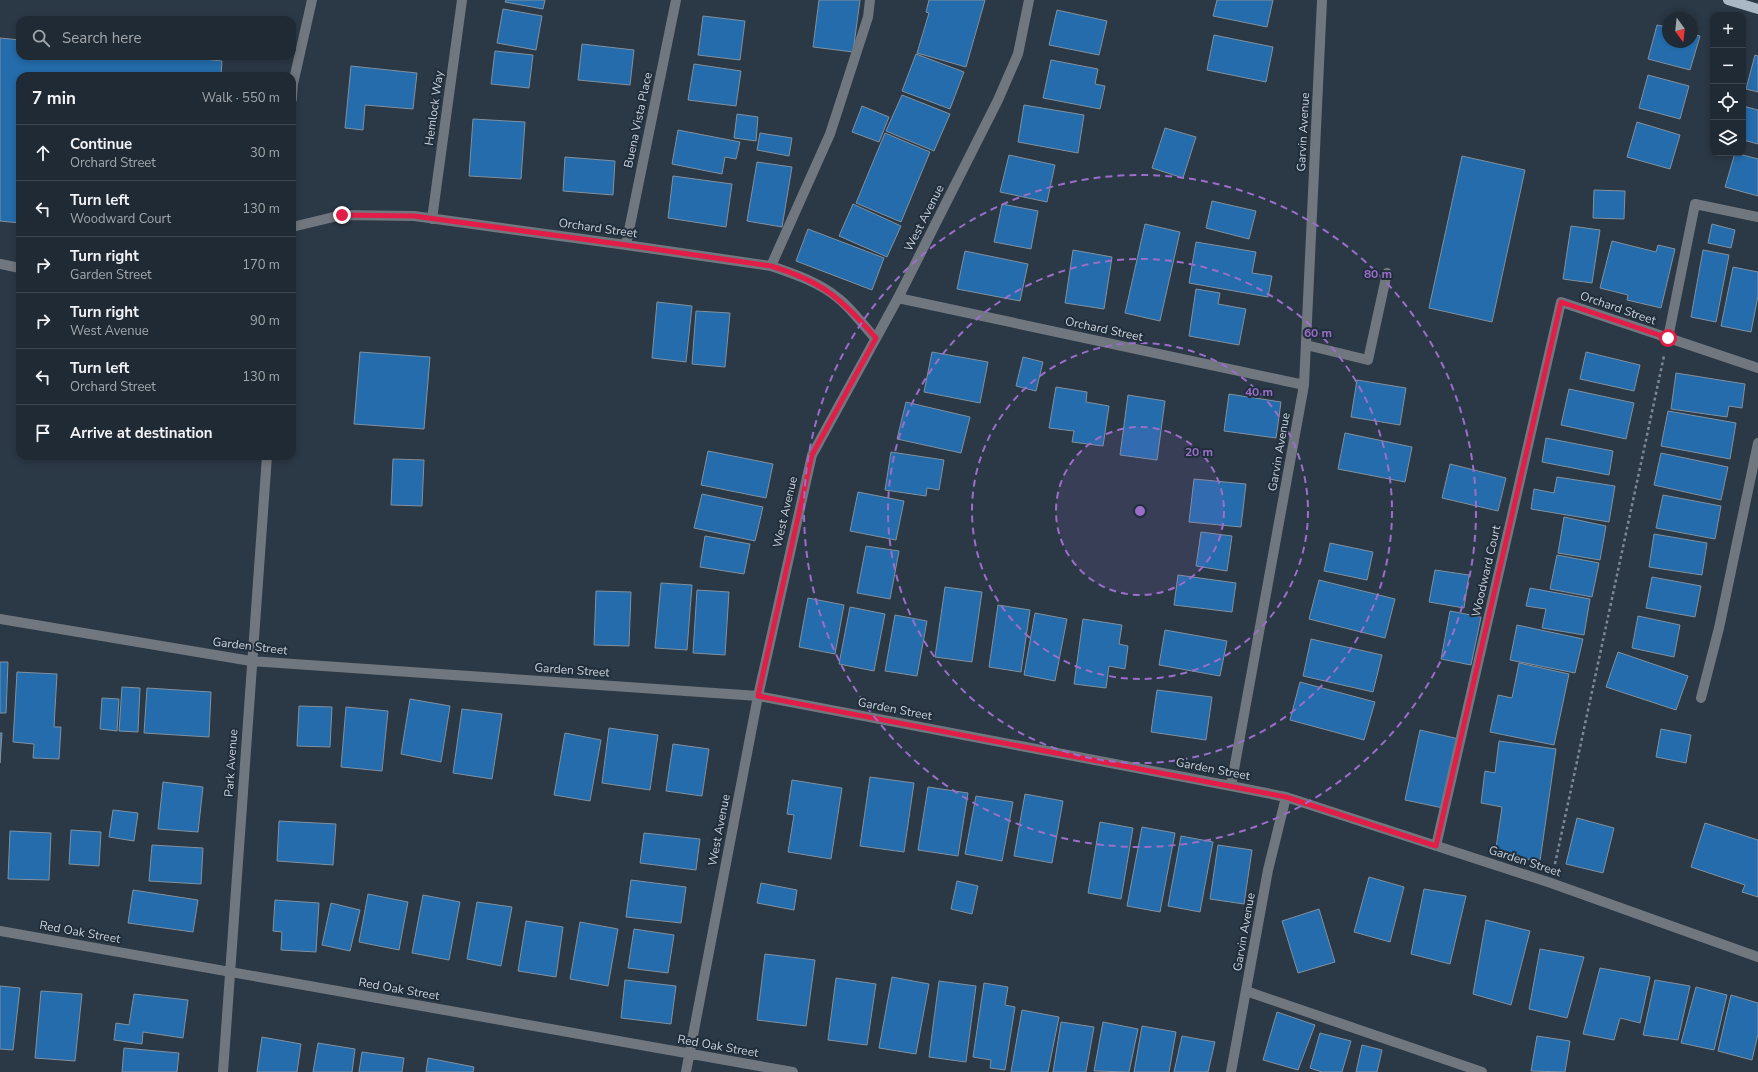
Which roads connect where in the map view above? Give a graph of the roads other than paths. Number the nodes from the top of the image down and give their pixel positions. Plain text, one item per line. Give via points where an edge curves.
1 (312, 0) edge
2 (462, 0) edge
3 (676, 0) edge
4 (870, 0) edge
5 (1029, 0) edge
6 (1322, 0) edge
7 (1728, 0) edge
8 (1758, 9) edge
9 (296, 72) edge
10 (1758, 217) edge
11 (432, 219) junction
12 (296, 226) edge
13 (626, 245) junction
14 (0, 264) edge
15 (771, 266) junction
16 (16, 267) edge
17 (1387, 273) dead end
18 (898, 298) junction
19 (1561, 302) joint
20 (876, 338) junction
21 (1668, 338) junction
22 (1306, 345) junction
23 (1758, 368) edge
24 (1304, 385) junction
25 (1758, 443) edge
26 (267, 460) edge
27 (0, 619) edge
28 (251, 661) junction
29 (758, 696) junction
30 (1701, 698) dead end
31 (1231, 786) junction
32 (1286, 797) junction
33 (1436, 846) junction
34 (0, 931) edge
35 (1758, 957) edge
36 (231, 972) junction
37 (1246, 991) junction
38 (689, 1054) junction
39 (223, 1072) edge
40 (686, 1072) edge
41 (794, 1072) edge
42 (1231, 1072) edge
43 (1482, 1072) edge

1 - 9 street
2 - 11 street, Hemlock Way
3 - 13 street, Buena Vista Place
4 - 15 street via 868,17 830,134
5 - 18 street, West Avenue via 1018,54 998,100
6 - 22 street, Garvin Avenue
7 - 8 main road
10 - 21 street via 1695,204
11 - 12 street, Orchard Street via 414,216 342,215
11 - 13 street, Orchard Street
13 - 15 street, Orchard Street
14 - 16 street
15 - 20 street, Orchard Street via 821,286 838,298
17 - 22 street via 1368,360
18 - 20 street, West Avenue
18 - 24 street, Orchard Street
19 - 21 street, Orchard Street
19 - 33 street, Woodward Court
20 - 29 street, West Avenue via 812,455
21 - 23 street, Orchard Street
22 - 24 street, Garvin Avenue
24 - 31 street, Garvin Avenue
25 - 30 street via 1719,628
26 - 28 street, Park Avenue
27 - 28 street, Garden Street
28 - 29 street, Garden Street
28 - 36 street, Park Avenue
29 - 31 street, Garden Street
29 - 38 street, West Avenue
31 - 32 street, Garden Street
32 - 33 street, Garden Street
32 - 37 street, Garvin Avenue via 1268,870
33 - 35 street, Garden Street via 1551,883
34 - 36 street, Red Oak Street
36 - 38 street, Red Oak Street
36 - 39 street, Park Avenue
37 - 42 street, Garvin Avenue
37 - 43 street
38 - 40 street, West Avenue
38 - 41 street, Red Oak Street

